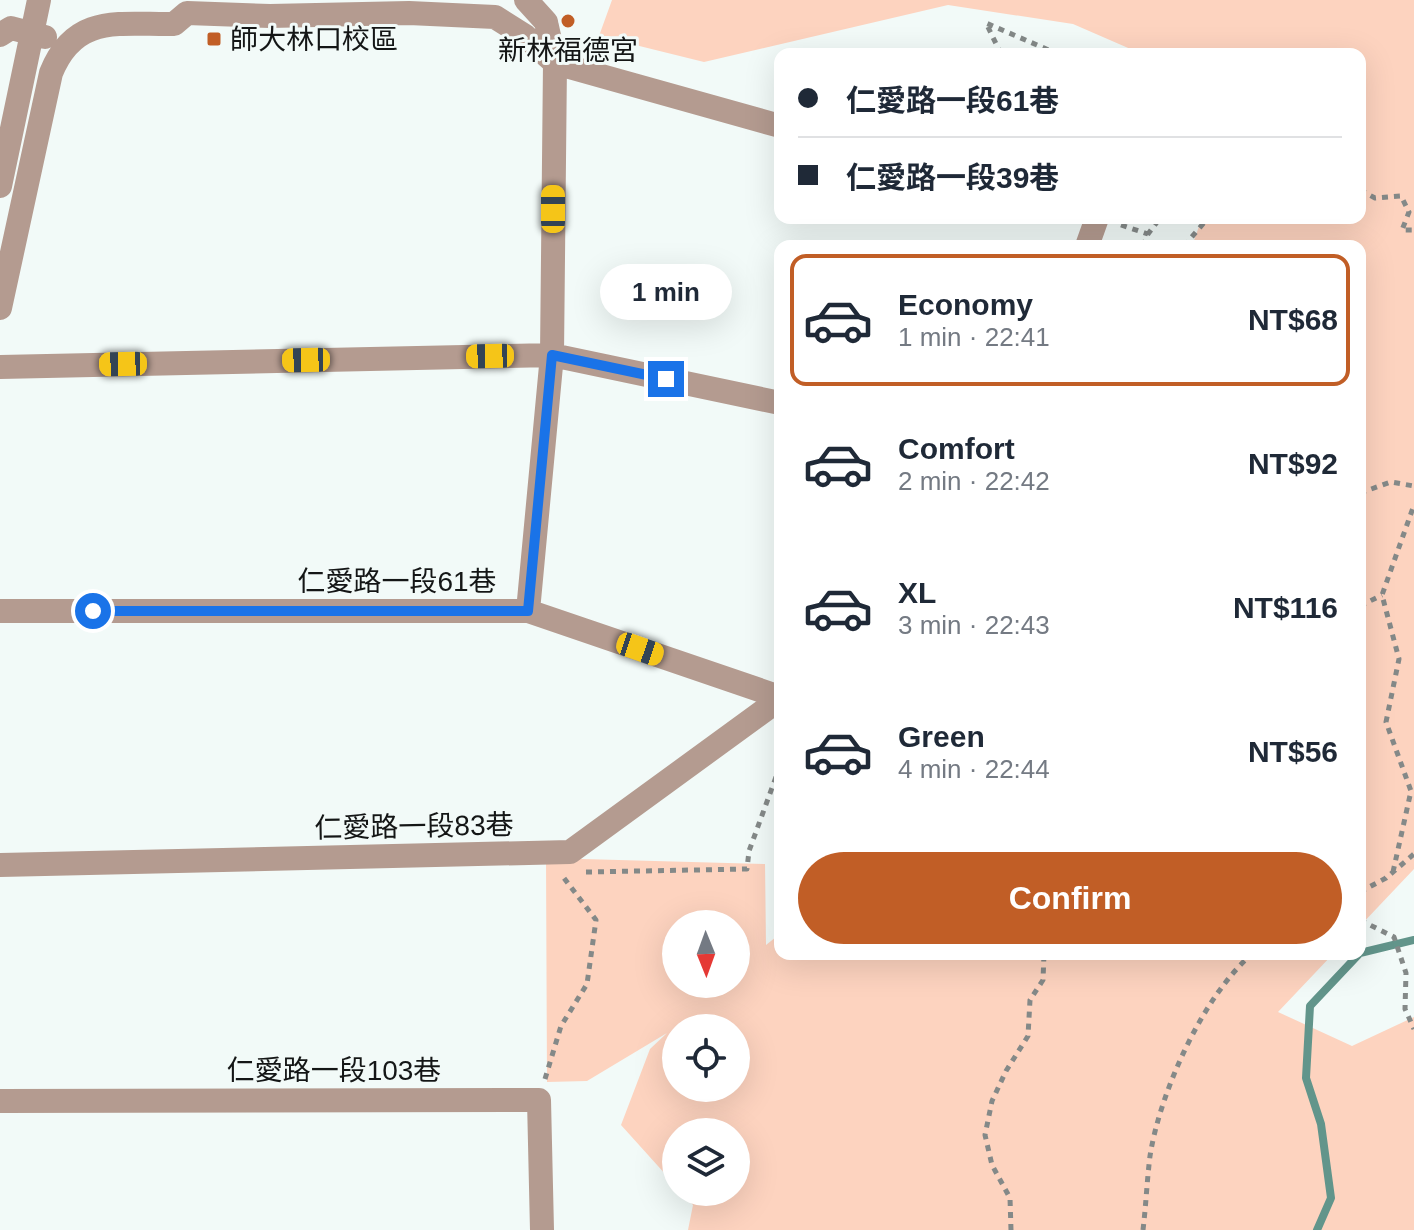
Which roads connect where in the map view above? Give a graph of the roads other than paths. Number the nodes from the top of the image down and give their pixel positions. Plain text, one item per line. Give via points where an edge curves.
1 (39, 0) edge
2 (526, 0) edge
3 (187, 6) edge
4 (409, 6) edge
5 (32, 32) junction
6 (0, 35) edge
7 (65, 45) junction
8 (555, 63) junction
9 (774, 124) edge
10 (0, 186) edge
11 (0, 308) edge
12 (552, 355) junction
13 (0, 367) edge
14 (774, 402) edge
15 (0, 611) edge
16 (528, 611) junction
17 (774, 696) edge
18 (774, 702) edge
19 (0, 865) edge
20 (0, 1101) edge
21 (542, 1230) edge

1 - 5 street
2 - 8 street via 546,22
3 - 4 street via 270,16
3 - 7 street via 174,24 88,28
4 - 8 street via 495,17
5 - 6 street via 11,28
5 - 7 street
5 - 10 street
7 - 11 street via 47,89
8 - 9 street
8 - 12 street
12 - 13 street
12 - 14 street
12 - 16 street
15 - 16 street, 仁愛路一段61巷
16 - 17 street, 仁愛路一段61巷
18 - 19 street, 仁愛路一段83巷 via 570,852
20 - 21 street, 仁愛路一段103巷 via 539,1100

